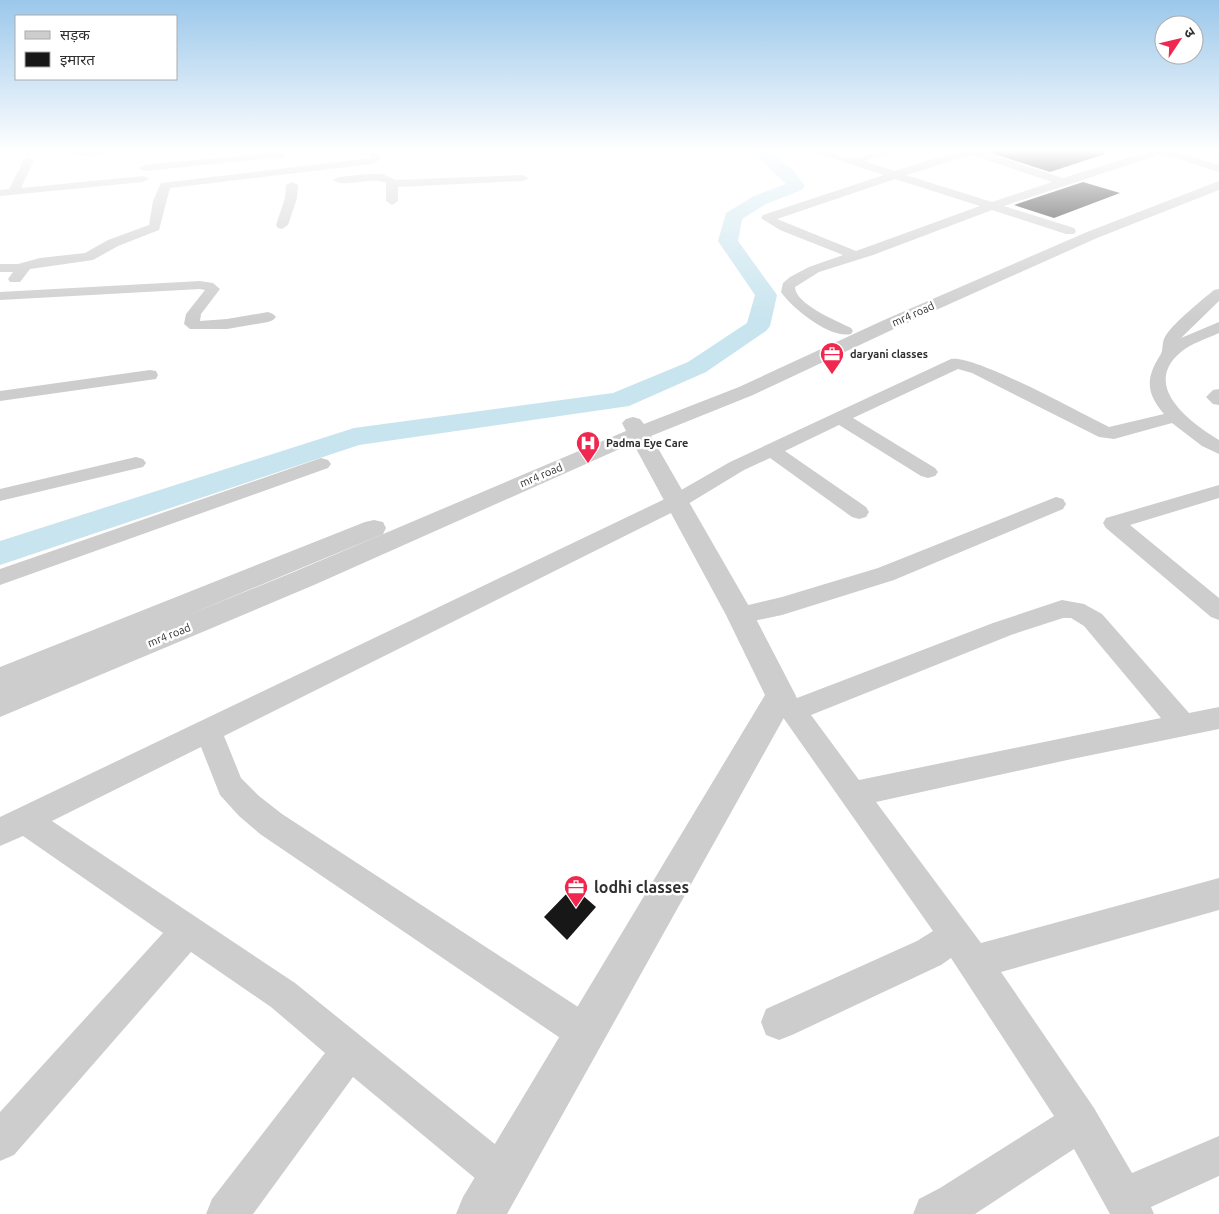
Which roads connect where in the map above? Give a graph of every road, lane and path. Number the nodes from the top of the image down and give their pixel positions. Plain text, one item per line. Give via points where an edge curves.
1 (162, 208) edge
2 (288, 208) edge
3 (799, 208) edge
4 (983, 208) edge
5 (998, 208) edge
6 (1128, 208) edge
7 (1161, 208) edge
8 (282, 225) dead end
9 (1070, 231) junction
10 (856, 256) junction
11 (22, 267) junction
12 (0, 268) edge
13 (1219, 293) edge
14 (0, 295) edge
15 (268, 317) dead end
16 (1219, 327) edge
17 (845, 331) junction
18 (1170, 353) junction
19 (150, 375) dead end
20 (1219, 394) edge
21 (0, 396) edge
22 (1219, 400) edge
23 (1176, 416) junction
24 (840, 418) junction
25 (636, 428) junction
26 (1219, 448) edge
27 (772, 450) junction
28 (136, 463) dead end
29 (321, 464) dead end
30 (928, 472) dead end
31 (1219, 491) edge
32 (0, 495) edge
33 (676, 502) junction
34 (1056, 504) dead end
35 (859, 512) dead end
36 (0, 577) edge
37 (1219, 611) edge
38 (740, 615) junction
39 (0, 680) edge
40 (787, 703) junction
41 (0, 704) edge
42 (1219, 718) edge
43 (1184, 726) junction
44 (208, 731) junction
45 (854, 794) junction
46 (12, 826) edge
47 (1219, 894) edge
48 (188, 931) junction
49 (965, 948) junction
50 (779, 1022) dead end
51 (585, 1033) junction
52 (350, 1050) junction
53 (1080, 1122) junction
54 (0, 1141) edge
55 (1219, 1156) edge
56 (502, 1176) junction
57 (1128, 1206) edge
58 (227, 1214) edge
59 (480, 1214) edge
60 (934, 1214) edge

1 - 11 street via 157,224 150,230 113,243 88,257
2 - 8 street
3 - 10 street via 767,218 784,228
4 - 10 street
5 - 9 street
6 - 9 street, mr4 road
7 - 25 street, mr4 road via 890,324 746,391
9 - 17 street, mr4 road
10 - 17 street via 799,277 788,286 788,292 804,310
11 - 12 street
11 - 14 street via 22,272
13 - 18 street via 1172,339
14 - 15 street via 171,285 208,286 213,289 194,314 192,324 195,326
16 - 18 street
17 - 25 street, mr4 road
18 - 23 street via 1163,360 1157,378 1161,398
19 - 21 street
20 - 22 street via 1215,397
23 - 24 street via 1114,434 1106,433 978,369 957,363
23 - 26 street
24 - 27 street
24 - 30 street
25 - 33 street
25 - 39 street, mr4 road
25 - 41 street, mr4 road via 296,582
27 - 33 street via 737,466
27 - 35 street
28 - 32 street
29 - 36 street
31 - 37 street via 1114,523
33 - 38 street
33 - 44 street
34 - 38 street via 886,574 782,606
38 - 40 street
40 - 43 street via 1062,609 1076,610 1093,620
40 - 45 street
40 - 51 street
42 - 43 street
43 - 45 street
44 - 46 street
44 - 51 street via 230,786 271,824
45 - 49 street
46 - 48 street
47 - 49 street
48 - 52 street via 283,996
48 - 54 street
49 - 50 street via 929,953
49 - 53 street
51 - 56 street
52 - 56 street
52 - 58 street
53 - 57 street
53 - 60 street
55 - 57 street
56 - 59 street

